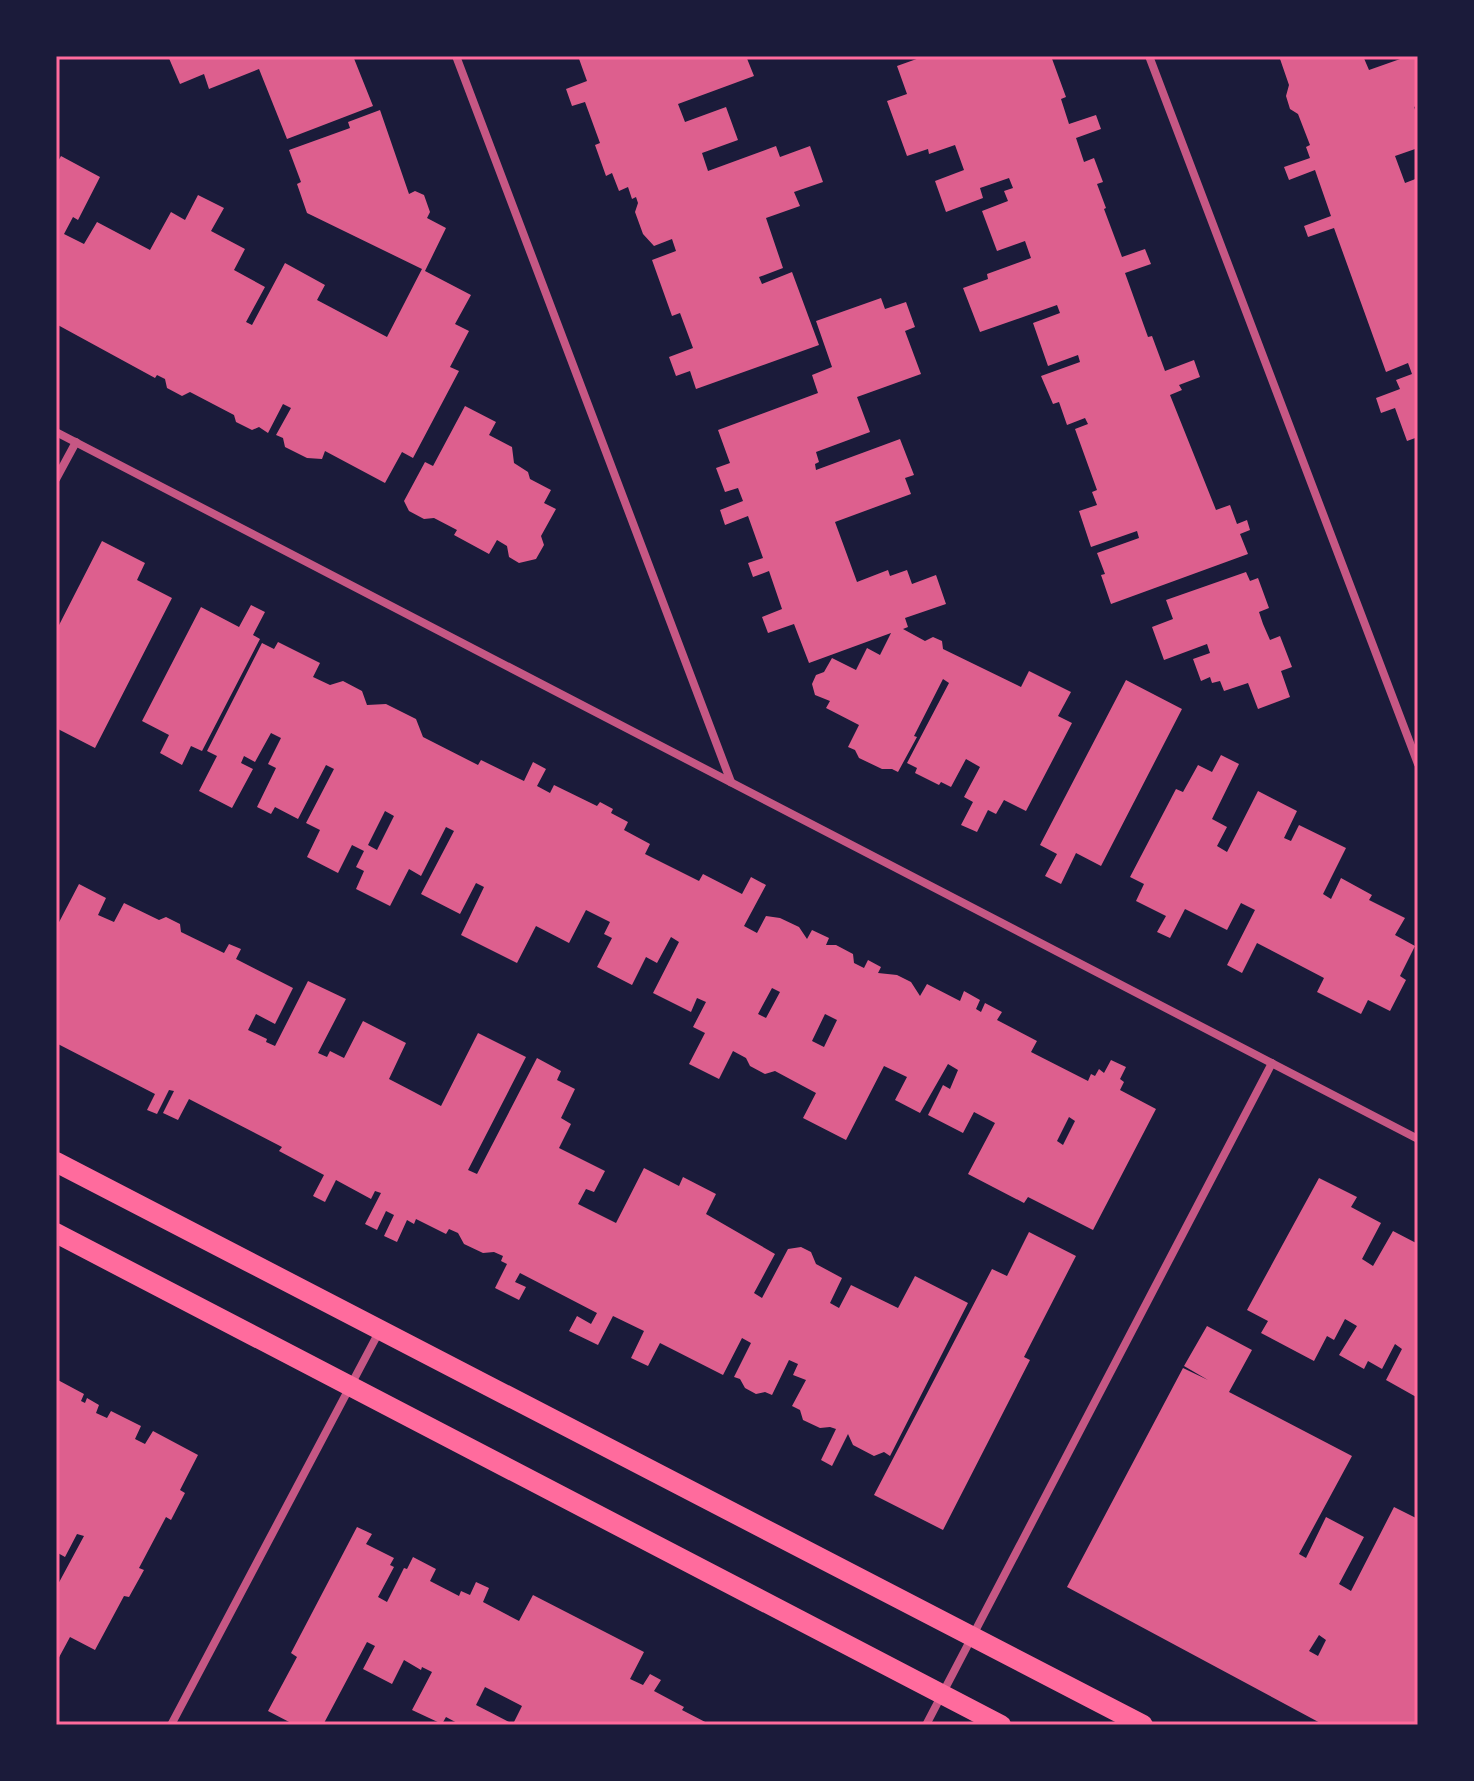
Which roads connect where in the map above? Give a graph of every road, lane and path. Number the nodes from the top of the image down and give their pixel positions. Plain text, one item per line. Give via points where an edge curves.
1 (456, 56) edge
2 (1149, 56) edge
3 (56, 432) edge
4 (76, 442) junction
5 (56, 479) edge
6 (1418, 764) edge
7 (732, 783) junction
8 (1272, 1063) junction
9 (1418, 1139) edge
10 (56, 1162) edge
11 (56, 1233) edge
12 (380, 1330) junction
13 (350, 1387) junction
14 (972, 1637) junction
15 (942, 1694) junction
16 (171, 1725) edge
17 (926, 1725) edge
18 (1001, 1725) edge
19 (1143, 1725) edge

1 - 7 street
2 - 6 street
3 - 4 street
4 - 5 street
4 - 7 street
7 - 8 street
8 - 9 street
8 - 14 street
10 - 12 main road
11 - 13 main road
12 - 13 street
12 - 14 main road
13 - 15 main road
13 - 16 street
14 - 15 street
14 - 19 main road
15 - 17 street
15 - 18 main road

